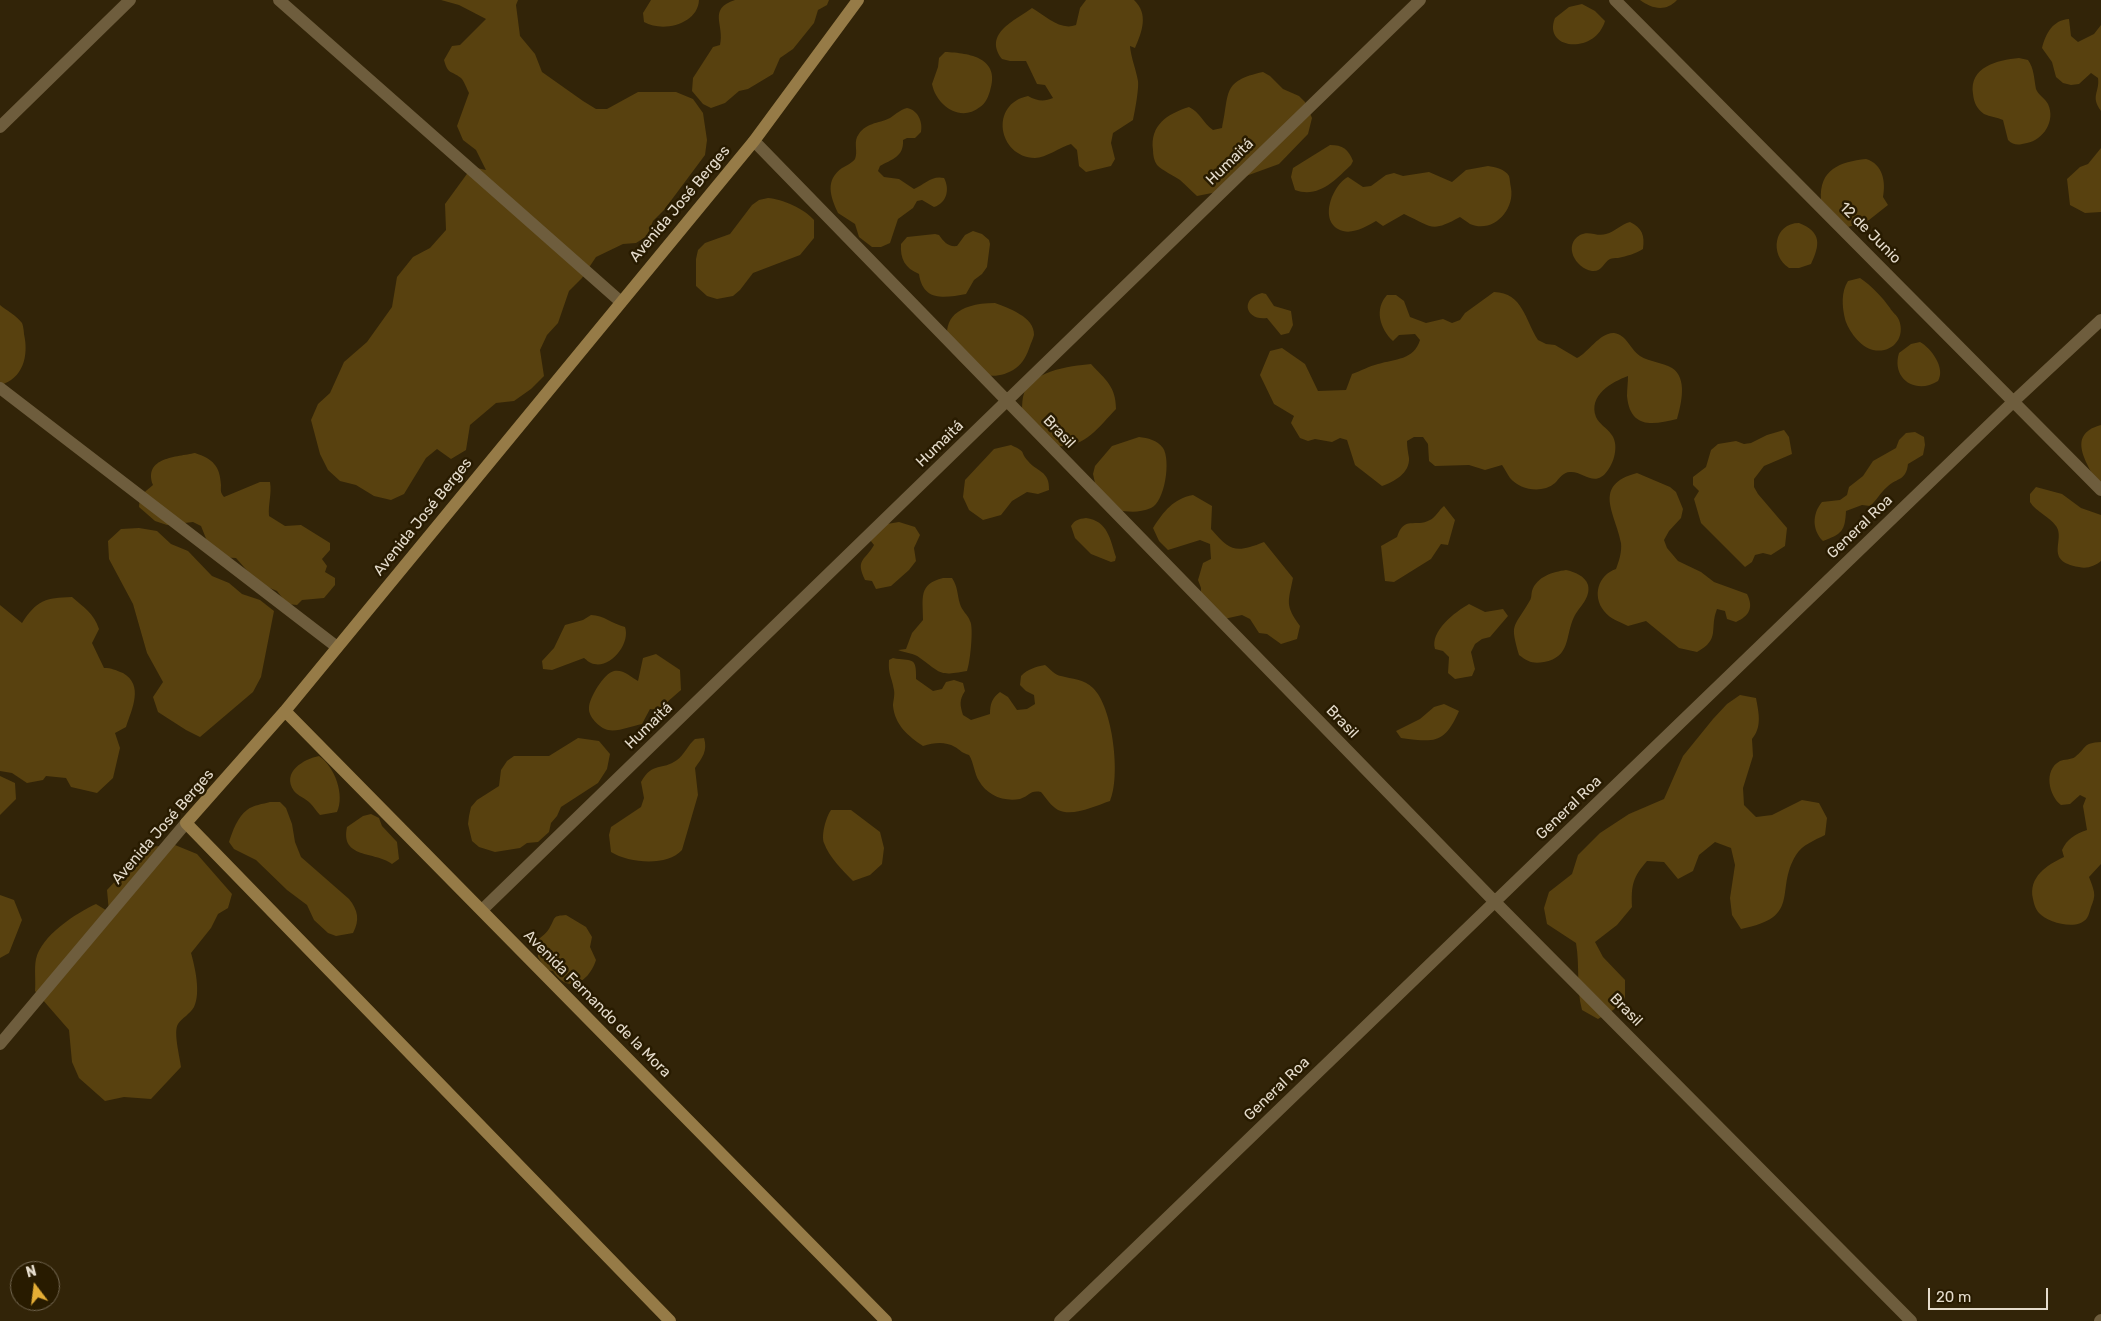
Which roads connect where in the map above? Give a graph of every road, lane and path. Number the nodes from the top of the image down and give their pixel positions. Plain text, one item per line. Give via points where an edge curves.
1 (130, 0) edge
2 (279, 0) edge
3 (858, 0) edge
4 (1420, 0) edge
5 (1615, 0) edge
6 (0, 127) edge
7 (754, 141) junction
8 (621, 302) junction
9 (2101, 320) edge
10 (0, 388) edge
11 (1007, 401) junction
12 (2014, 401) junction
13 (2101, 490) edge
14 (337, 647) junction
15 (285, 711) junction
16 (186, 822) junction
17 (1495, 902) junction
18 (482, 910) junction
19 (0, 1044) edge
20 (670, 1321) edge
21 (886, 1321) edge
22 (1060, 1321) edge
23 (1911, 1321) edge

1 - 6 street
2 - 8 street
3 - 7 main road, Avenida José Berges
4 - 11 street, Humaitá
5 - 12 street, 12 de Junio
7 - 8 main road, Avenida José Berges
7 - 11 street, Brasil
8 - 14 main road, Avenida José Berges
9 - 12 street, General Roa
10 - 14 street
11 - 17 street, Brasil
11 - 18 street, Humaitá
12 - 13 street, 12 de Junio
12 - 17 street, General Roa
14 - 15 main road, Avenida José Berges
15 - 16 main road, Avenida José Berges
15 - 18 main road, Avenida Fernando de la Mora
16 - 19 street, Avenida José Berges
16 - 20 main road
17 - 22 street, General Roa
17 - 23 street, Brasil
18 - 21 main road, Avenida Fernando de la Mora

